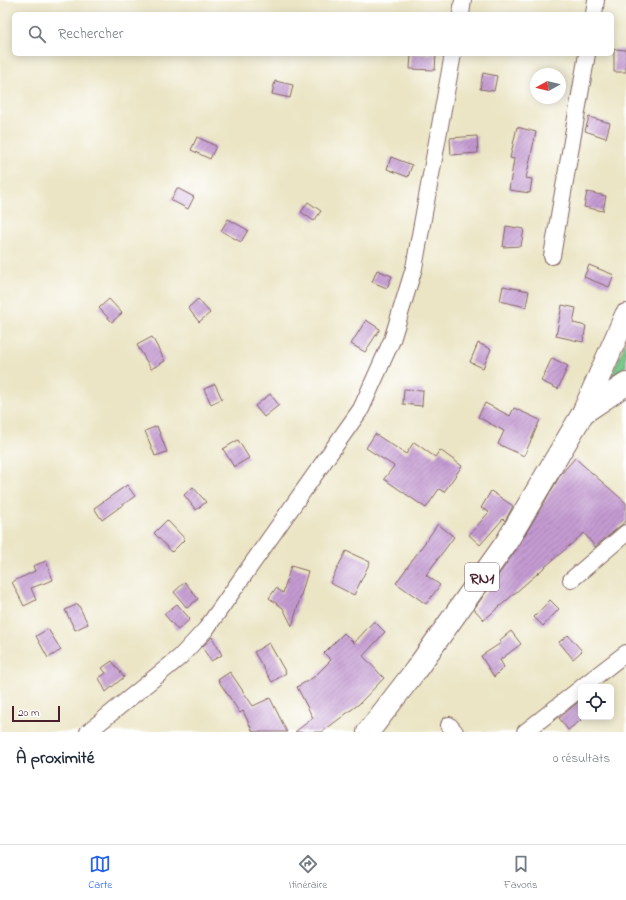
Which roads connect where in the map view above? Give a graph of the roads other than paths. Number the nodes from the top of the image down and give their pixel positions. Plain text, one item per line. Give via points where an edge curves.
1 (463, 0) edge
2 (596, 0) edge
3 (461, 12) edge
4 (594, 12) edge
5 (453, 56) edge
6 (587, 56) edge
7 (552, 256) dead end
8 (626, 315) edge
9 (626, 384) edge
10 (583, 413) junction
11 (626, 533) edge
12 (571, 580) dead end
13 (626, 653) edge
14 (587, 684) edge
15 (578, 691) edge
16 (88, 732) edge
17 (368, 732) edge
18 (525, 732) edge

1 - 3 street
2 - 4 street
5 - 16 street via 414,268 392,340 361,409 206,629 180,657
6 - 7 street
8 - 10 main road, RN1
9 - 10 main road
10 - 17 main road, RN1 via 506,543
11 - 12 street
13 - 14 street
15 - 18 street

